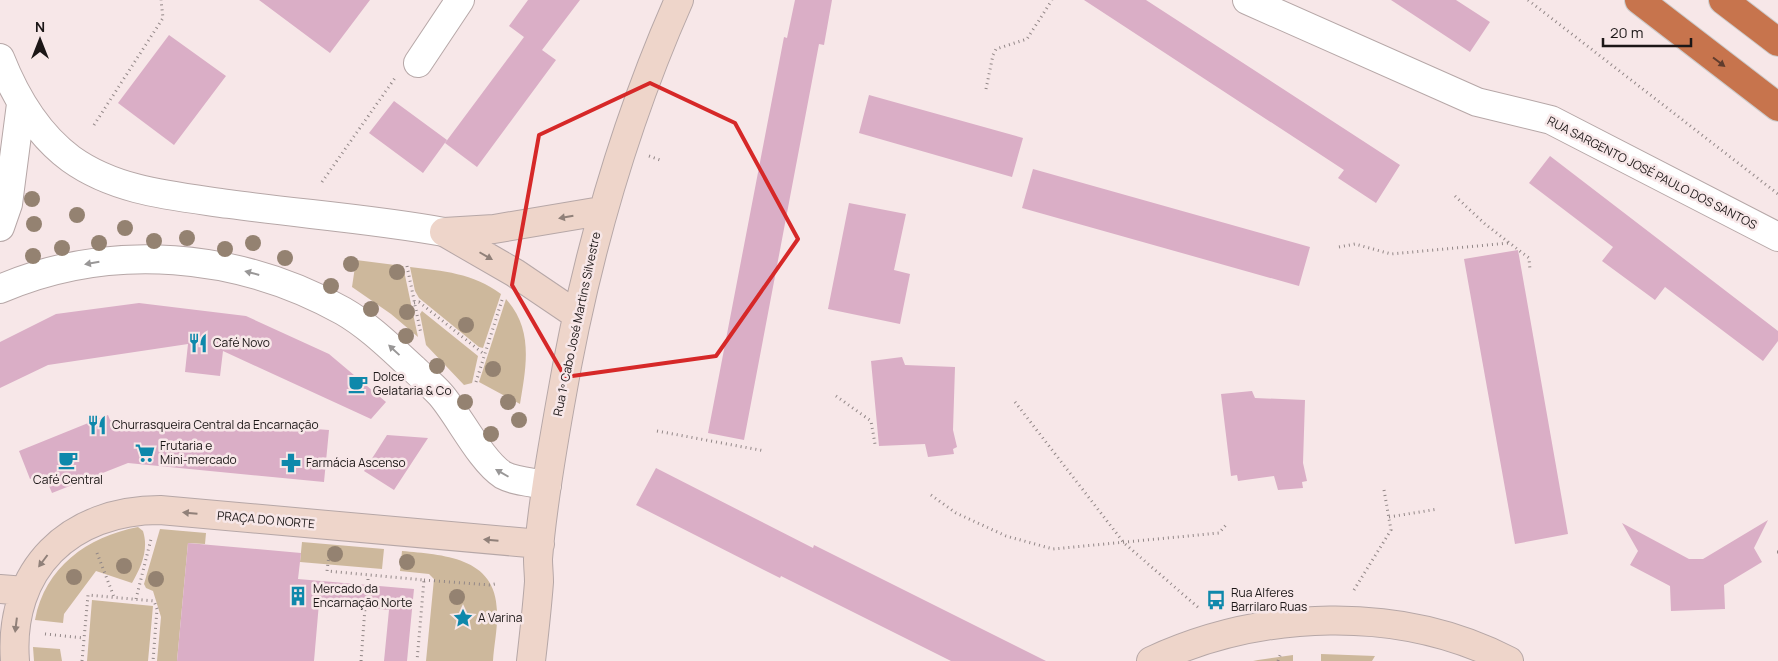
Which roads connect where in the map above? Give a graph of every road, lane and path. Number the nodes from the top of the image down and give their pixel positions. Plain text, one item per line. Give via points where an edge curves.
1 (161, 0) edge
2 (460, 0) edge
3 (679, 0) edge
4 (1052, 0) edge
5 (1247, 0) edge
6 (1528, 0) edge
7 (1639, 0) edge
8 (1723, 0) edge
9 (1778, 42) edge
10 (0, 58) edge
11 (407, 70) joint
12 (986, 89) dead end
13 (21, 104) junction
14 (1778, 106) edge
15 (94, 125) dead end
16 (649, 156) dead end
17 (660, 160) dead end
18 (322, 182) dead end
19 (1778, 194) edge
20 (1455, 196) dead end
21 (601, 211) junction
22 (0, 227) edge
23 (444, 232) junction
24 (1778, 237) edge
25 (1509, 242) junction
26 (1339, 247) dead end
27 (407, 266) dead end
28 (1530, 270) dead end
29 (0, 288) edge
30 (503, 296) dead end
31 (414, 303) junction
32 (577, 315) junction
33 (422, 341) dead end
34 (485, 355) junction
35 (476, 382) dead end
36 (836, 396) dead end
37 (1015, 402) dead end
38 (657, 431) dead end
39 (875, 444) dead end
40 (765, 451) dead end
41 (547, 484) junction
42 (1384, 490) dead end
43 (931, 495) dead end
44 (1438, 509) dead end
45 (1389, 517) junction
46 (1226, 526) dead end
47 (152, 533) dead end
48 (540, 544) junction
49 (1124, 544) junction
50 (95, 549) dead end
51 (328, 564) dead end
52 (368, 575) junction
53 (424, 580) junction
54 (495, 584) dead end
55 (368, 585) dead end
56 (12, 590) edge
57 (1354, 590) dead end
58 (114, 597) junction
59 (136, 600) junction
60 (365, 608) dead end
61 (1200, 609) dead end
62 (36, 634) dead end
63 (84, 638) junction
64 (15, 661) edge
65 (82, 661) edge
66 (152, 661) edge
67 (361, 661) edge
68 (417, 661) edge
69 (532, 661) edge
70 (1151, 661) edge
71 (1509, 661) edge

1 - 15 path via 163,18
2 - 11 street
3 - 21 street, Rua 1º Cabo José Martins Silvestre via 652,64
4 - 12 path via 1027,39 996,49
5 - 24 street, RUA SARGENTO JOSÉ PAULO DOS SANTOS via 1477,102 1551,120
6 - 19 path
7 -> 14 highway
8 - 9 highway
10 - 13 street
11 - 18 path
13 - 22 street via 8,204
13 - 23 street via 70,158 99,176 132,188
16 - 17 path
20 - 25 path
21 -> 23 street via 494,229
21 - 32 street, Rua 1º Cabo José Martins Silvestre
23 -> 32 street via 515,273
25 - 26 path via 1390,254 1355,244
25 - 28 path via 1529,258
27 - 31 path
41 -> 29 street via 504,476 492,467 440,394 379,336 344,312 267,277 226,266 142,259 58,269
30 - 34 path
31 - 33 path
31 - 34 path via 419,302
32 - 41 street, Rua 1º Cabo José Martins Silvestre
34 - 35 path
36 - 39 path via 870,421
37 - 49 path
38 - 40 path
41 - 48 street, Rua 1º Cabo José Martins Silvestre
42 - 45 path
43 - 49 path via 956,513 1006,536 1053,549
44 - 45 path
45 - 57 path via 1390,530
46 - 49 path via 1219,533
47 - 59 path
48 -> 56 street, PRAÇA DO NORTE via 136,510 104,518 67,537
48 - 69 street, Rua 1º Cabo José Martins Silvestre
49 - 61 path
50 - 58 path
51 - 52 path via 327,571
52 - 53 path
52 - 55 path
53 - 54 path
53 - 68 path
56 -> 64 street, PRAÇA DO NORTE via 16,619
58 - 59 path
58 - 63 path via 88,595
59 - 66 path via 154,601 157,609
60 - 67 path
62 - 63 path
63 - 65 path
70 - 71 street via 1211,638 1252,628 1334,621 1421,631 1462,642

